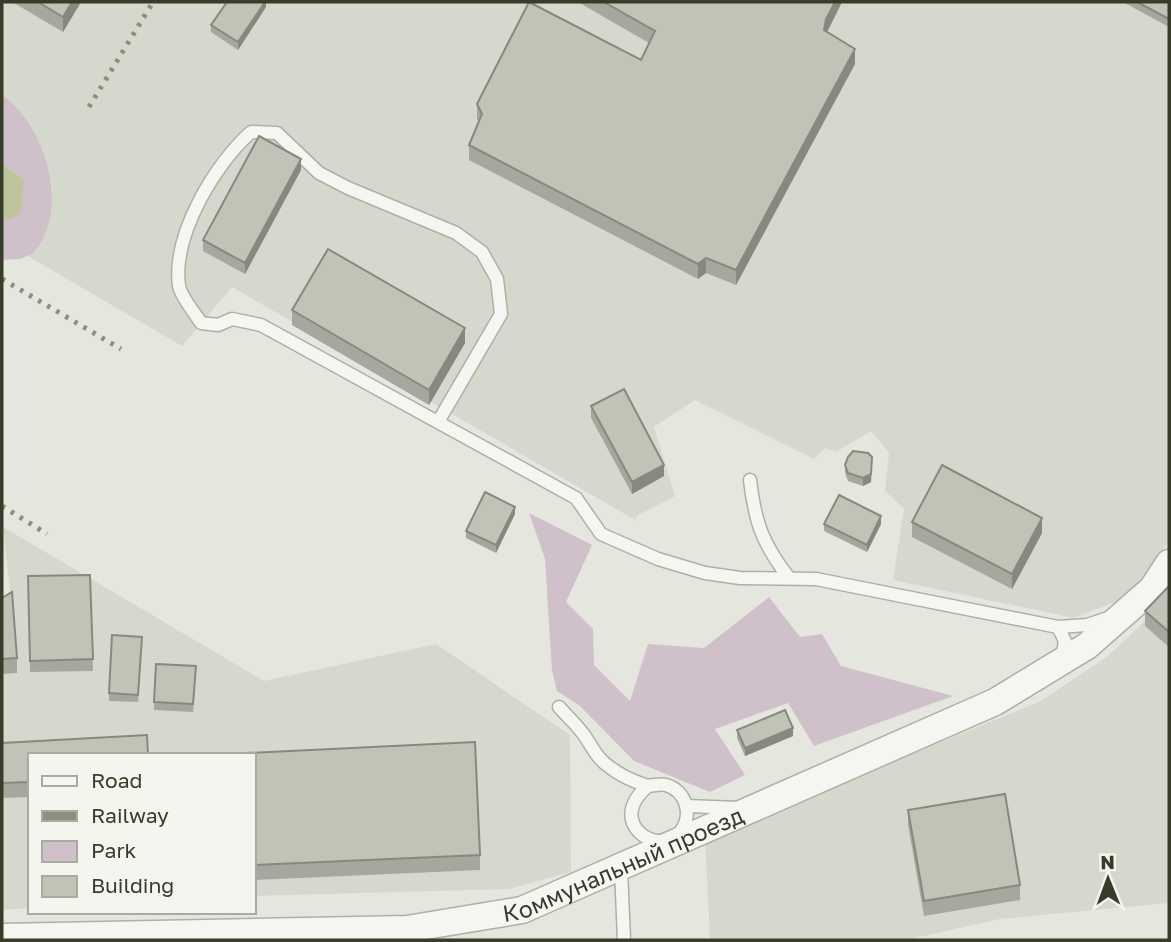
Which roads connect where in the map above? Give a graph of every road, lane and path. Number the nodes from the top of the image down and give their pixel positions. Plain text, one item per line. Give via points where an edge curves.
1 (438, 422) junction
2 (750, 480) dead end
3 (1169, 563) edge
4 (789, 578) junction
5 (1127, 611) junction
6 (1058, 627) junction
7 (1061, 662) junction
8 (559, 707) dead end
9 (648, 786) junction
10 (687, 806) junction
11 (755, 809) junction
12 (647, 839) junction
13 (626, 867) junction
14 (2, 937) edge
15 (624, 940) edge

1 - 1 lane via 501,314 497,279 482,252 456,233 319,173 277,133 251,132 234,148 195,207 181,249 179,288 201,323 218,325 232,319 261,326
1 - 4 lane via 576,498 601,534 705,573
2 - 4 lane via 755,521 769,552
3 - 5 street, Коммунальный проезд via 1152,589
4 - 6 lane via 816,579
5 - 6 lane via 1087,625
5 - 7 street, Коммунальный проезд
6 - 7 lane via 1065,641
7 - 11 street, Коммунальный проезд via 995,702
8 - 9 lane via 596,757
9 - 10 lane via 664,785 679,792
9 - 12 lane via 635,797 630,812 635,828
10 - 11 lane
10 - 12 lane via 687,822 678,835 663,842
11 - 13 street, Коммунальный проезд
12 - 13 lane
13 - 14 street, Коммунальный проезд via 522,910 407,929
13 - 15 lane

